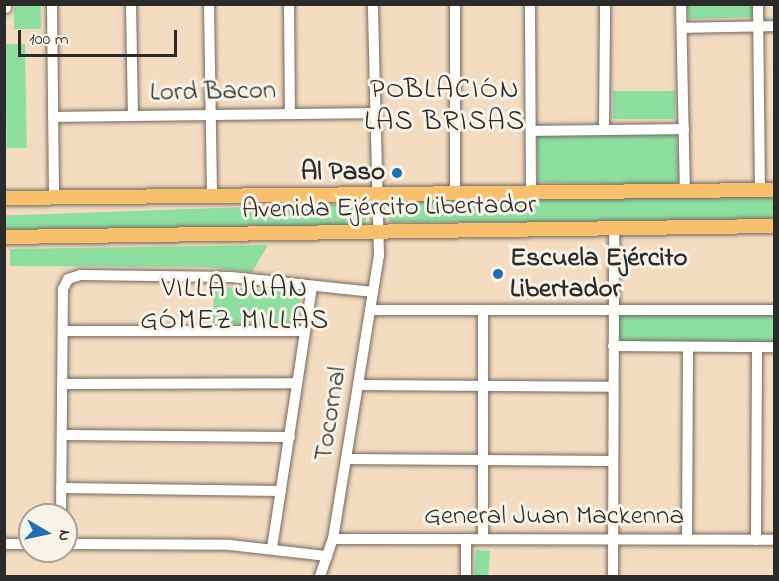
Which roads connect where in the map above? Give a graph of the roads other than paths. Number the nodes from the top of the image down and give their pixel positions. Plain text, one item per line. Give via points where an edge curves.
1 (52, 4) edge
2 (131, 4) edge
3 (209, 4) edge
4 (289, 4) edge
5 (373, 4) edge
6 (455, 4) edge
7 (530, 4) edge
8 (605, 4) edge
9 (681, 4) edge
10 (758, 4) edge
11 (774, 26) edge
12 (758, 27) junction
13 (682, 28) junction
14 (374, 113) junction
15 (290, 114) junction
16 (210, 115) junction
17 (133, 116) junction
18 (53, 117) junction
19 (684, 129) junction
20 (604, 130) junction
21 (531, 131) junction
22 (685, 190) junction
23 (760, 190) junction
24 (774, 190) edge
25 (531, 192) junction
26 (455, 193) junction
27 (212, 194) junction
28 (375, 194) junction
29 (54, 197) junction
30 (4, 198) edge
31 (774, 226) edge
32 (614, 229) junction
33 (379, 232) junction
34 (4, 237) edge
35 (312, 286) junction
36 (373, 292) junction
37 (370, 310) junction
38 (483, 310) junction
39 (614, 310) junction
40 (774, 310) edge
41 (63, 331) junction
42 (305, 331) junction
43 (613, 346) junction
44 (688, 347) junction
45 (758, 347) junction
46 (774, 347) edge
47 (297, 383) junction
48 (62, 384) junction
49 (358, 385) junction
50 (483, 386) junction
51 (613, 387) junction
52 (62, 435) junction
53 (290, 437) junction
54 (346, 459) junction
55 (483, 460) junction
56 (613, 461) junction
57 (61, 488) junction
58 (281, 491) junction
59 (61, 503) edge
60 (333, 538) junction
61 (466, 539) junction
62 (483, 539) junction
63 (613, 539) junction
64 (687, 540) junction
65 (756, 540) junction
66 (774, 540) edge
67 (78, 544) edge
68 (272, 548) junction
69 (327, 556) junction
70 (320, 576) edge
71 (466, 576) edge
72 (613, 576) edge

1 - 18 street
2 - 17 street
3 - 16 street
4 - 15 street
5 - 14 street, Tocornal
6 - 26 street
7 - 21 street
8 - 20 street
9 - 13 street
10 - 12 street
11 - 12 street
12 - 13 street
12 - 23 street
13 - 19 street
14 - 15 street, Lord Bacon
14 - 28 street, Tocornal
15 - 16 street, Lord Bacon
16 - 17 street, Lord Bacon
16 - 27 street
17 - 18 street, Lord Bacon
18 - 29 street
19 - 20 street
19 - 22 street
20 - 21 street
21 - 25 street
22 - 23 main road, Avenida Ejército Libertador
22 - 25 main road, Avenida Ejército Libertador
23 - 24 main road, Avenida Ejército Libertador
25 - 26 main road, Avenida Ejército Libertador
26 - 28 main road, Avenida Ejército Libertador
27 - 28 main road, Avenida Ejército Libertador
27 - 29 main road, Avenida Ejército Libertador
28 - 33 street, Tocornal
29 - 30 main road, Avenida Ejército Libertador
31 - 32 main road, Avenida Ejército Libertador
32 - 33 main road, Avenida Ejército Libertador
32 - 39 street
33 - 34 main road, Avenida Ejército Libertador
33 - 36 street, Tocornal
35 - 36 street
35 - 41 street via 205,276 80,275 68,279 63,289
35 - 42 street
36 - 37 street, Tocornal
37 - 38 street
37 - 49 street, Tocornal
38 - 39 street
38 - 50 street
39 - 40 street
39 - 43 street
41 - 42 street
41 - 48 street
42 - 47 street
43 - 44 street
43 - 51 street
44 - 45 street
44 - 64 street
45 - 46 street
45 - 65 street
47 - 48 street
47 - 53 street
48 - 52 street
49 - 50 street
49 - 54 street, Tocornal
50 - 51 street
50 - 55 street
51 - 56 street
52 - 53 street
52 - 57 street
53 - 58 street
54 - 55 street
54 - 60 street, Tocornal
55 - 56 street
55 - 62 street
56 - 63 street
57 - 58 street
57 - 59 street
58 - 68 street
60 - 61 street, General Juan Mackenna
60 - 69 street, Tocornal
61 - 62 street, General Juan Mackenna
61 - 71 street
62 - 63 street, General Juan Mackenna
63 - 64 street, General Juan Mackenna
63 - 72 street
64 - 65 street, General Juan Mackenna
65 - 66 street, General Juan Mackenna
67 - 68 street
68 - 69 street
69 - 70 street, Tocornal

